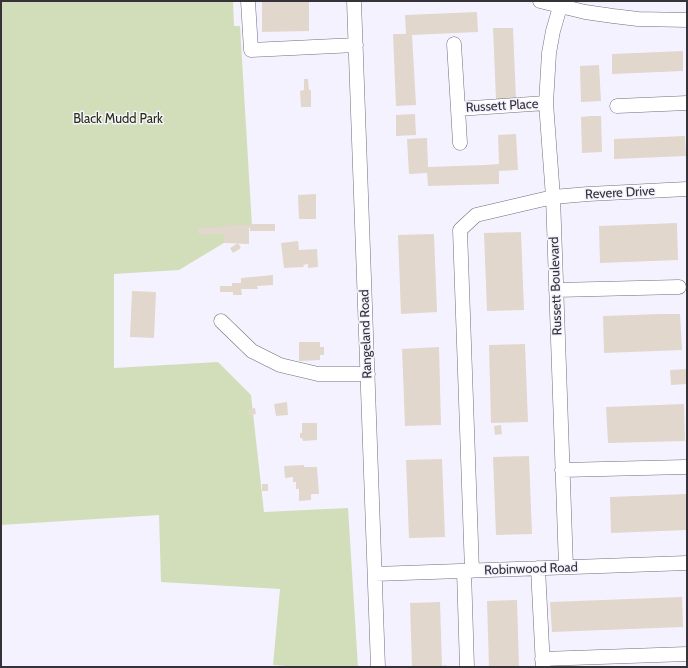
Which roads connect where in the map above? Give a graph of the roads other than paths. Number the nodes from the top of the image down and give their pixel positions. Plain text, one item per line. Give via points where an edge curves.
1 (248, 1) edge
2 (354, 1) edge
3 (543, 1) edge
4 (560, 7) junction
5 (687, 20) edge
6 (454, 44) dead end
7 (356, 45) junction
8 (546, 103) junction
9 (687, 103) edge
10 (617, 106) dead end
11 (458, 108) junction
12 (460, 143) dead end
13 (687, 189) edge
14 (553, 197) junction
15 (679, 287) dead end
16 (556, 290) junction
17 (221, 321) dead end
18 (368, 374) junction
19 (685, 467) dead end
20 (562, 470) junction
21 (687, 563) edge
22 (566, 567) junction
23 (538, 568) junction
24 (468, 571) junction
25 (375, 574) junction
26 (687, 654) edge
27 (542, 663) edge
28 (378, 667) edge
29 (468, 667) edge

1 - 7 street via 250,50
2 - 7 street, Rangeland Road
3 - 4 street
4 - 5 street via 638,19
4 - 8 street, Russett Boulevard via 548,53
6 - 11 street, Russett Place
7 - 18 street, Rangeland Road
8 - 11 street, Russett Place
8 - 14 street, Russett Boulevard
9 - 10 street
11 - 12 street, Russett Place
13 - 14 street, Revere Drive
14 - 16 street, Russett Boulevard
14 - 24 street, Revere Drive via 476,215 460,230
15 - 16 street
16 - 20 street, Russett Boulevard
17 - 18 street via 252,351 280,366 318,374
18 - 25 street, Rangeland Road
19 - 20 street
20 - 22 street, Russett Boulevard
21 - 22 street, Robinwood Road
22 - 23 street, Robinwood Road
23 - 24 street, Robinwood Road
23 - 27 street
24 - 25 street, Robinwood Road
24 - 29 street
25 - 28 street, Rangeland Road
26 - 27 street

